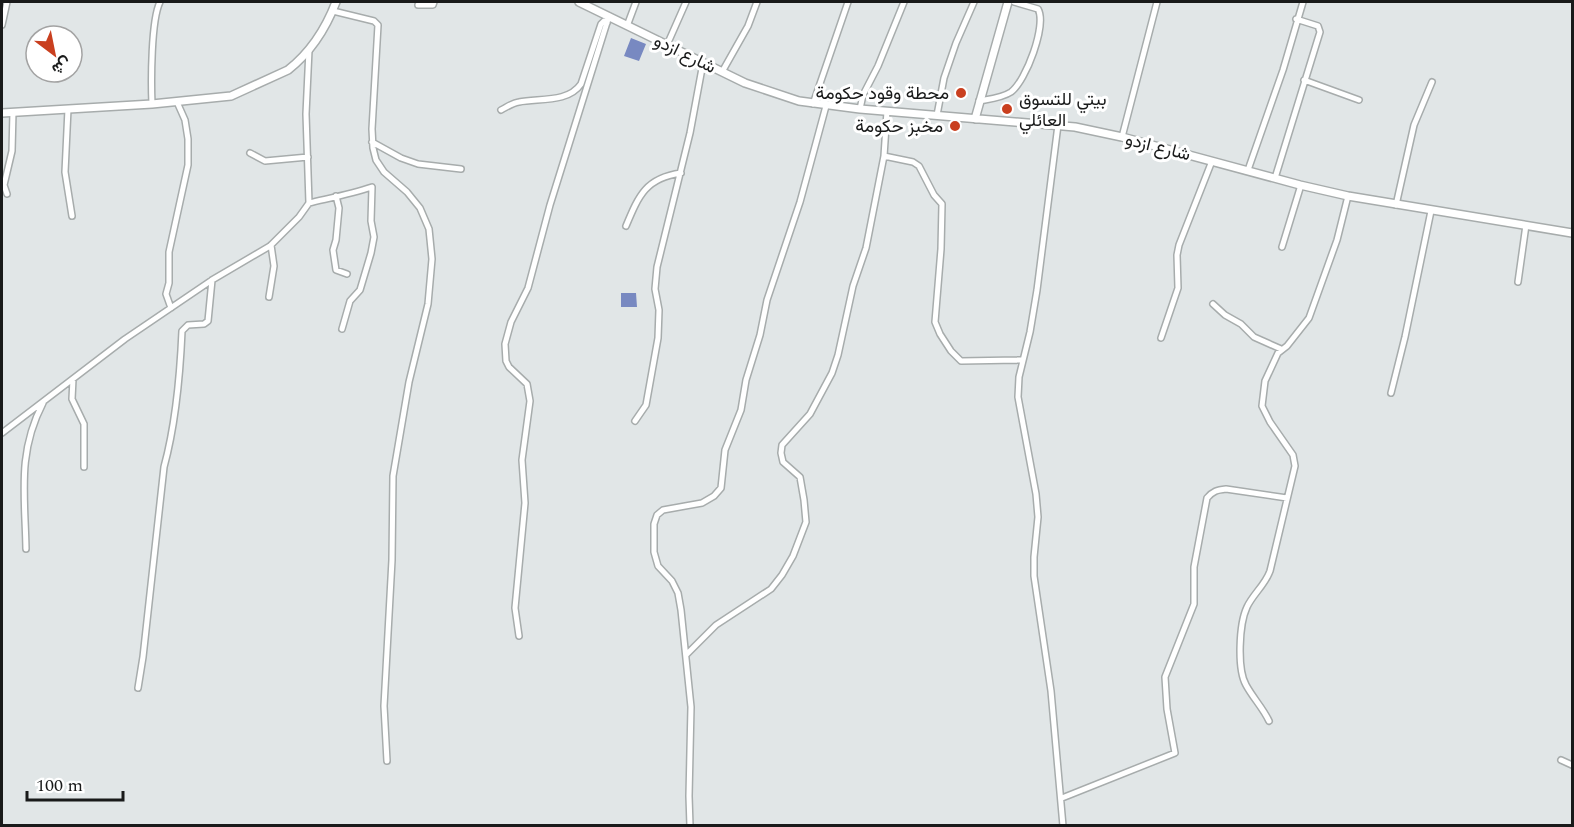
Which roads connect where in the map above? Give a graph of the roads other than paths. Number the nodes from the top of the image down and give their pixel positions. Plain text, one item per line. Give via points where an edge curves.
1 (7, 2) edge
2 (160, 2) edge
3 (336, 2) edge
4 (434, 2) edge
5 (579, 2) edge
6 (636, 2) edge
7 (686, 2) edge
8 (757, 2) edge
9 (848, 2) edge
10 (904, 2) edge
11 (974, 2) edge
12 (1008, 2) edge
13 (1014, 2) edge
14 (1157, 2) edge
15 (1303, 2) edge
16 (418, 5) dead end
17 (333, 11) junction
18 (608, 19) junction
19 (1296, 19) junction
20 (2, 25) edge
21 (627, 26) junction
22 (668, 45) junction
23 (309, 50) junction
24 (704, 63) junction
25 (722, 72) junction
26 (1304, 80) junction
27 (1432, 82) dead end
28 (1359, 100) dead end
29 (979, 101) junction
30 (177, 102) junction
31 (152, 104) junction
32 (813, 104) junction
33 (826, 106) junction
34 (68, 109) junction
35 (860, 109) junction
36 (501, 110) dead end
37 (887, 111) junction
38 (2, 112) edge
39 (13, 112) junction
40 (938, 116) junction
41 (975, 119) junction
42 (1058, 125) junction
43 (1122, 137) junction
44 (372, 142) junction
45 (250, 153) dead end
46 (884, 156) junction
47 (308, 157) junction
48 (1212, 160) junction
49 (461, 169) dead end
50 (1248, 170) junction
51 (681, 173) junction
52 (1275, 178) junction
53 (1301, 185) junction
54 (7, 194) dead end
55 (336, 196) junction
56 (1348, 196) junction
57 (309, 203) junction
58 (1396, 205) junction
59 (1431, 211) junction
60 (72, 216) dead end
61 (1526, 225) junction
62 (626, 226) dead end
63 (1572, 233) edge
64 (272, 245) junction
65 (1282, 247) dead end
66 (347, 274) dead end
67 (212, 280) junction
68 (1518, 282) dead end
69 (269, 297) dead end
70 (1213, 304) dead end
71 (171, 308) junction
72 (342, 329) dead end
73 (1161, 338) dead end
74 (1281, 350) junction
75 (1023, 360) junction
76 (73, 379) junction
77 (1391, 393) dead end
78 (44, 402) junction
79 (635, 421) dead end
80 (2, 433) edge
81 (84, 467) dead end
82 (1287, 498) junction
83 (26, 549) dead end
84 (519, 636) dead end
85 (686, 656) junction
86 (138, 688) dead end
87 (1269, 721) dead end
88 (387, 760) dead end
89 (1562, 760) dead end
90 (1572, 765) edge
91 (1062, 798) junction
92 (690, 825) edge
93 (1063, 825) edge

1 - 20 street
2 - 31 street via 150,76
3 - 17 street
4 - 16 street
5 - 18 street, شارع ازدو
6 - 21 street
7 - 22 street
8 - 25 street
9 - 32 street
10 - 35 street
11 - 40 street via 944,78
12 - 29 street
13 - 29 street via 1038,9 1041,15 1029,64 1019,85 1010,93
14 - 43 street
15 - 19 street
17 - 23 street
17 - 44 street via 378,25
18 - 21 street, شارع ازدو
18 - 36 street via 601,24 577,90 518,102
18 - 84 street via 528,288 505,344 506,361 527,384 530,401 522,460 525,503 515,608
19 - 26 street via 1318,27 1320,32
19 - 50 street via 1283,70
21 - 22 street, شارع ازدو
22 - 24 street, شارع ازدو
23 - 30 street via 288,70 231,96
23 - 47 street
24 - 25 street, شارع ازدو
24 - 51 street
25 - 32 street, شارع ازدو via 785,98
26 - 28 street
26 - 52 street
27 - 58 street via 1414,125
29 - 41 street
30 - 31 street
30 - 71 street via 189,139 188,165 170,252 166,294
31 - 34 street
32 - 33 street, شارع ازدو
33 - 35 street, شارع ازدو
33 - 85 street via 800,202 767,300 741,410 725,450 721,488 702,502 663,510 654,524 658,566 678,593
34 - 39 street
34 - 60 street via 64,172
35 - 37 street, شارع ازدو
37 - 40 street, شارع ازدو
37 - 46 street
38 - 39 street
39 - 54 street via 12,151 4,185
40 - 41 street, شارع ازدو
41 - 42 street, شارع ازدو
42 - 43 street, شارع ازدو
42 - 75 street
43 - 48 street, شارع ازدو
44 - 49 street via 418,164
44 - 88 street via 384,172 414,200 425,217 432,259 428,304 409,382 393,476 384,706
45 - 47 street via 265,161
46 - 75 street via 919,166 942,204 935,322 951,351 961,361
46 - 85 street via 866,248 832,373 810,414 782,445 783,462 802,480 806,522 802,537 771,589 716,625
47 - 57 street
48 - 50 street, شارع ازدو
48 - 73 street via 1179,244 1178,288
50 - 52 street, شارع ازدو
51 - 62 street via 654,180
51 - 79 street via 657,267 658,338 648,399
52 - 53 street, شارع ازدو
53 - 56 street, شارع ازدو
53 - 65 street
55 - 57 street
55 - 66 street via 339,208 333,250 336,270
55 - 72 street via 372,187 371,253
56 - 58 street, شارع ازدو
56 - 74 street via 1309,318
57 - 64 street
58 - 59 street, شارع ازدو
59 - 61 street, شارع ازدو
59 - 77 street
61 - 63 street, شارع ازدو
61 - 68 street
64 - 67 street
64 - 69 street via 274,266
67 - 71 street
67 - 86 street via 208,321 188,325 182,331
70 - 74 street via 1254,337
71 - 76 street
74 - 82 street via 1265,381 1262,406 1293,455 1295,466
75 - 91 street via 1018,397 1036,494 1034,576
76 - 78 street
76 - 81 street via 72,399 84,424
78 - 80 street
78 - 83 street via 28,436
82 - 87 street via 1268,579 1246,608 1241,633 1245,684
82 - 91 street via 1226,489 1216,490 1207,498 1194,567 1194,604 1165,677 1175,753
85 - 92 street via 691,707
89 - 90 street
91 - 93 street

